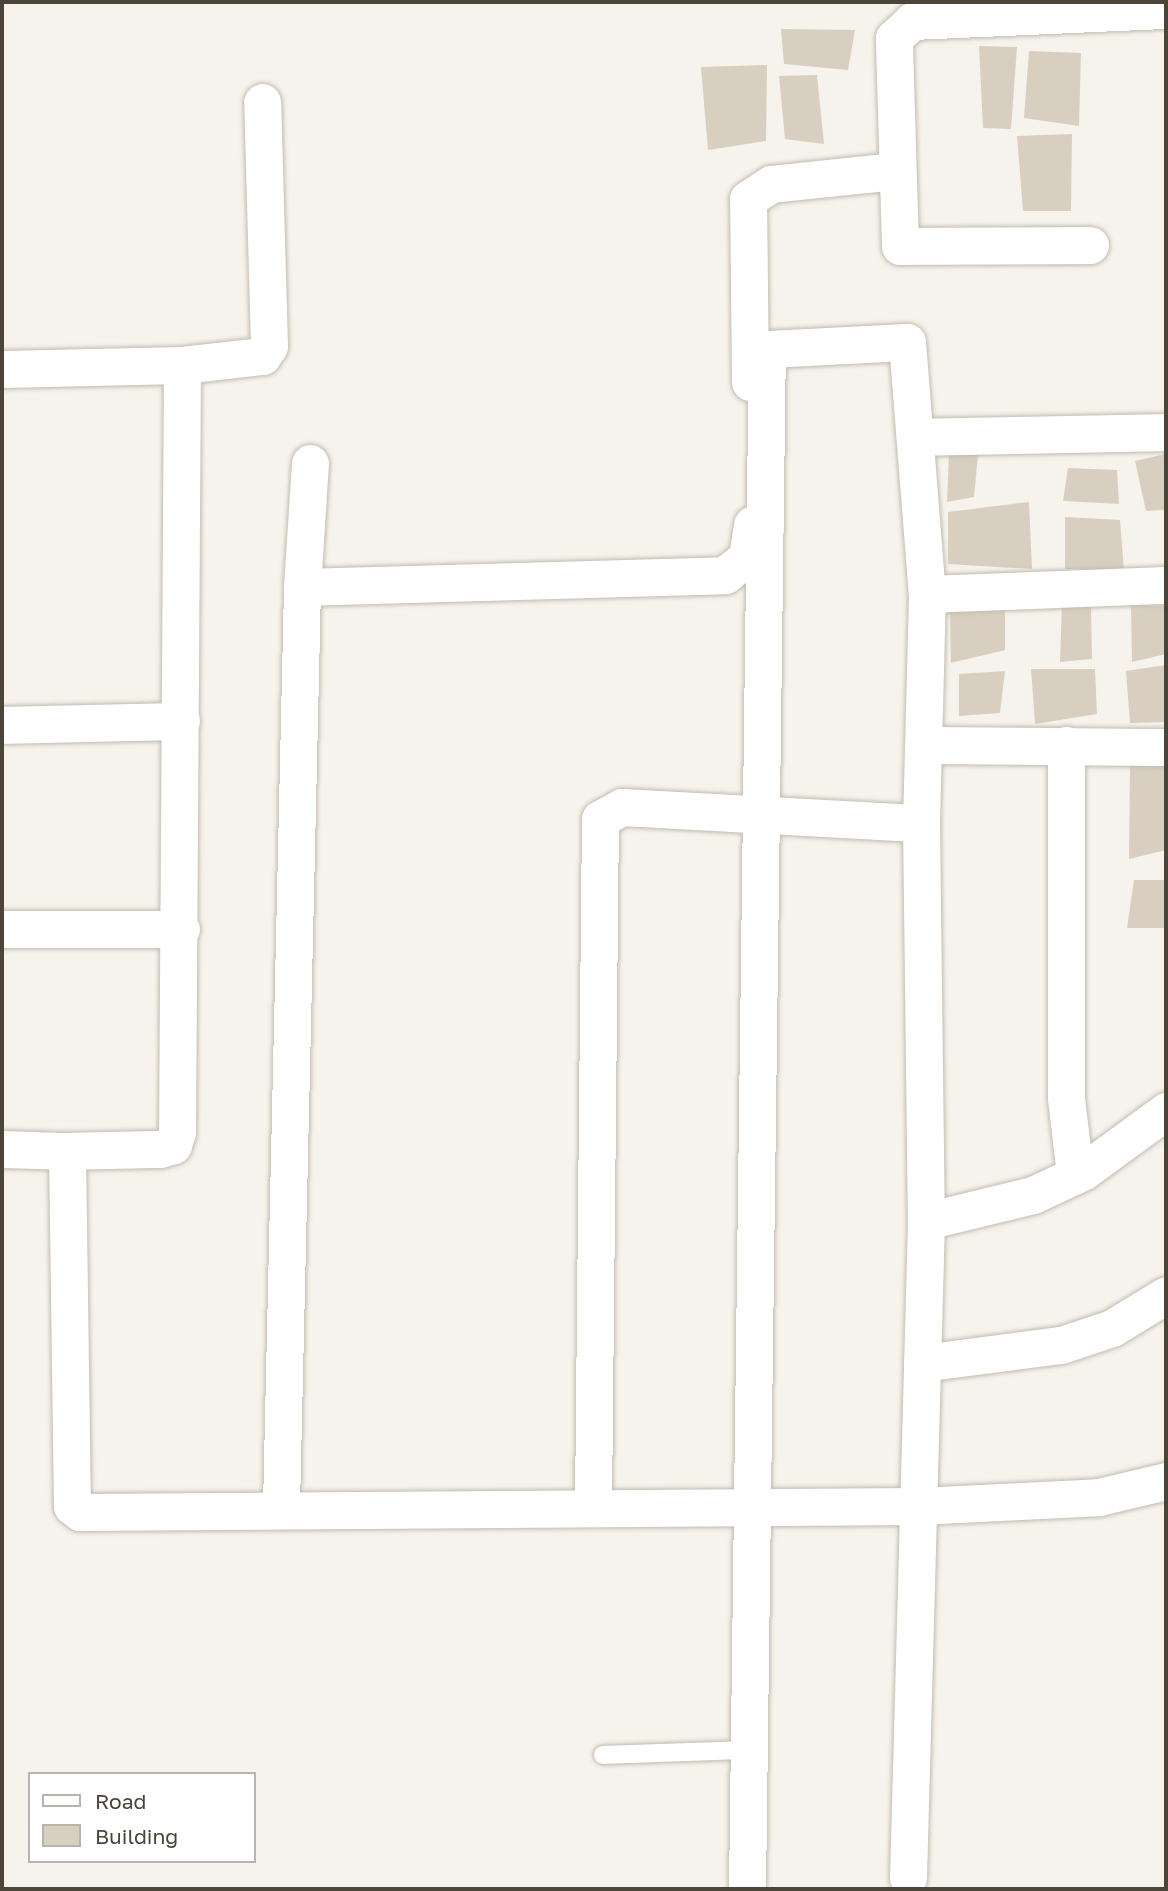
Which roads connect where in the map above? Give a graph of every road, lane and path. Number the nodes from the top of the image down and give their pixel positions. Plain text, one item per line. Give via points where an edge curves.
1 (1166, 10) edge
2 (262, 102) dead end
3 (895, 171) junction
4 (1090, 245) dead end
5 (183, 365) junction
6 (2, 369) edge
7 (1166, 432) edge
8 (915, 437) junction
9 (310, 463) dead end
10 (1166, 585) edge
11 (302, 587) junction
12 (928, 594) junction
13 (181, 721) junction
14 (2, 725) edge
15 (924, 745) junction
16 (1066, 745) junction
17 (1166, 747) edge
18 (758, 814) junction
19 (921, 823) junction
20 (2, 929) edge
21 (181, 929) junction
22 (1166, 1111) edge
23 (2, 1149) edge
24 (67, 1151) junction
25 (1075, 1175) junction
26 (926, 1221) junction
27 (1166, 1295) edge
28 (922, 1363) junction
29 (1166, 1481) edge
30 (281, 1506) junction
31 (593, 1506) junction
32 (918, 1506) junction
33 (755, 1508) junction
34 (748, 1750) junction
35 (603, 1755) dead end
36 (908, 1878) dead end
37 (747, 1889) edge

1 - 3 street via 945,18 900,26 894,38
2 - 5 street via 269,346 259,358
3 - 4 street via 896,237 904,248
3 - 11 street via 771,184 748,199 752,537 738,568 724,575
5 - 6 street
5 - 13 street
7 - 8 street
8 - 12 street
8 - 18 street via 907,342 767,349
9 - 11 street
10 - 12 street
11 - 30 street
12 - 15 street
13 - 14 street
13 - 21 street
15 - 16 street
15 - 19 street
16 - 17 street
16 - 25 street via 1066,1098
18 - 19 street
18 - 31 street via 622,807 600,819
18 - 33 street
19 - 26 street
20 - 21 street
21 - 24 street via 176,1141 160,1149
22 - 25 street
23 - 24 street
24 - 30 street via 69,1502 80,1512
25 - 26 street via 1033,1195
26 - 28 street
27 - 28 street via 1112,1328 1061,1345
28 - 32 street
29 - 32 street via 1099,1497
30 - 31 street
31 - 33 street
32 - 33 street
32 - 36 street
33 - 34 street
34 - 35 lane
34 - 37 street

